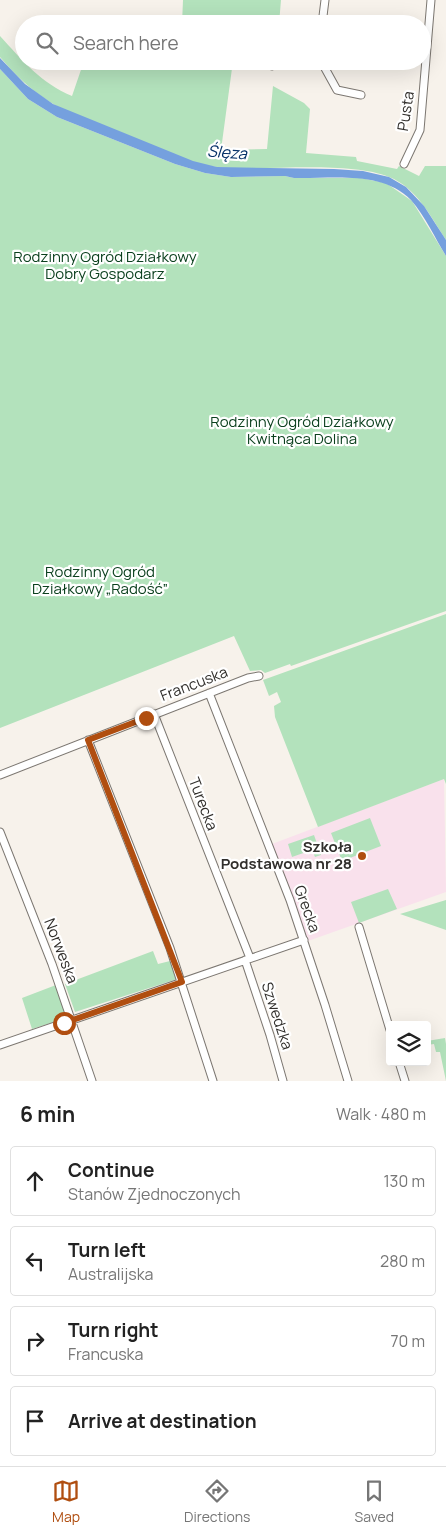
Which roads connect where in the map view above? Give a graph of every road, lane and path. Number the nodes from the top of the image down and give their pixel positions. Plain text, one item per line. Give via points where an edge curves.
1 (325, 0) edge
2 (431, 0) edge
3 (323, 15) edge
4 (430, 15) edge
5 (326, 70) edge
6 (425, 70) edge
7 (361, 95) dead end
8 (404, 164) dead end
9 (259, 676) dead end
10 (209, 693) junction
11 (154, 714) junction
12 (88, 740) junction
13 (0, 775) edge
14 (0, 832) edge
15 (359, 927) dead end
16 (304, 940) junction
17 (247, 959) junction
18 (182, 982) junction
19 (72, 1020) junction
20 (387, 1021) edge
21 (0, 1045) edge
22 (400, 1066) edge
23 (92, 1081) edge
24 (213, 1081) edge
25 (282, 1081) edge
26 (348, 1081) edge
27 (404, 1081) edge

1 - 3 street
2 - 4 street, Pusta
5 - 7 street via 337,90
6 - 8 street, Pusta via 420,130
9 - 10 street, Francuska
10 - 11 street, Francuska
10 - 16 street, Grecka
11 - 12 street, Francuska
11 - 17 street, Turecka
12 - 13 street, Francuska
12 - 18 street
14 - 19 street, Norweska
15 - 20 street
16 - 17 street
16 - 26 street, Grecka
17 - 18 street
17 - 25 street, Szwedzka
18 - 19 street
18 - 24 street
19 - 21 street
19 - 23 street, Norweska
22 - 27 street

